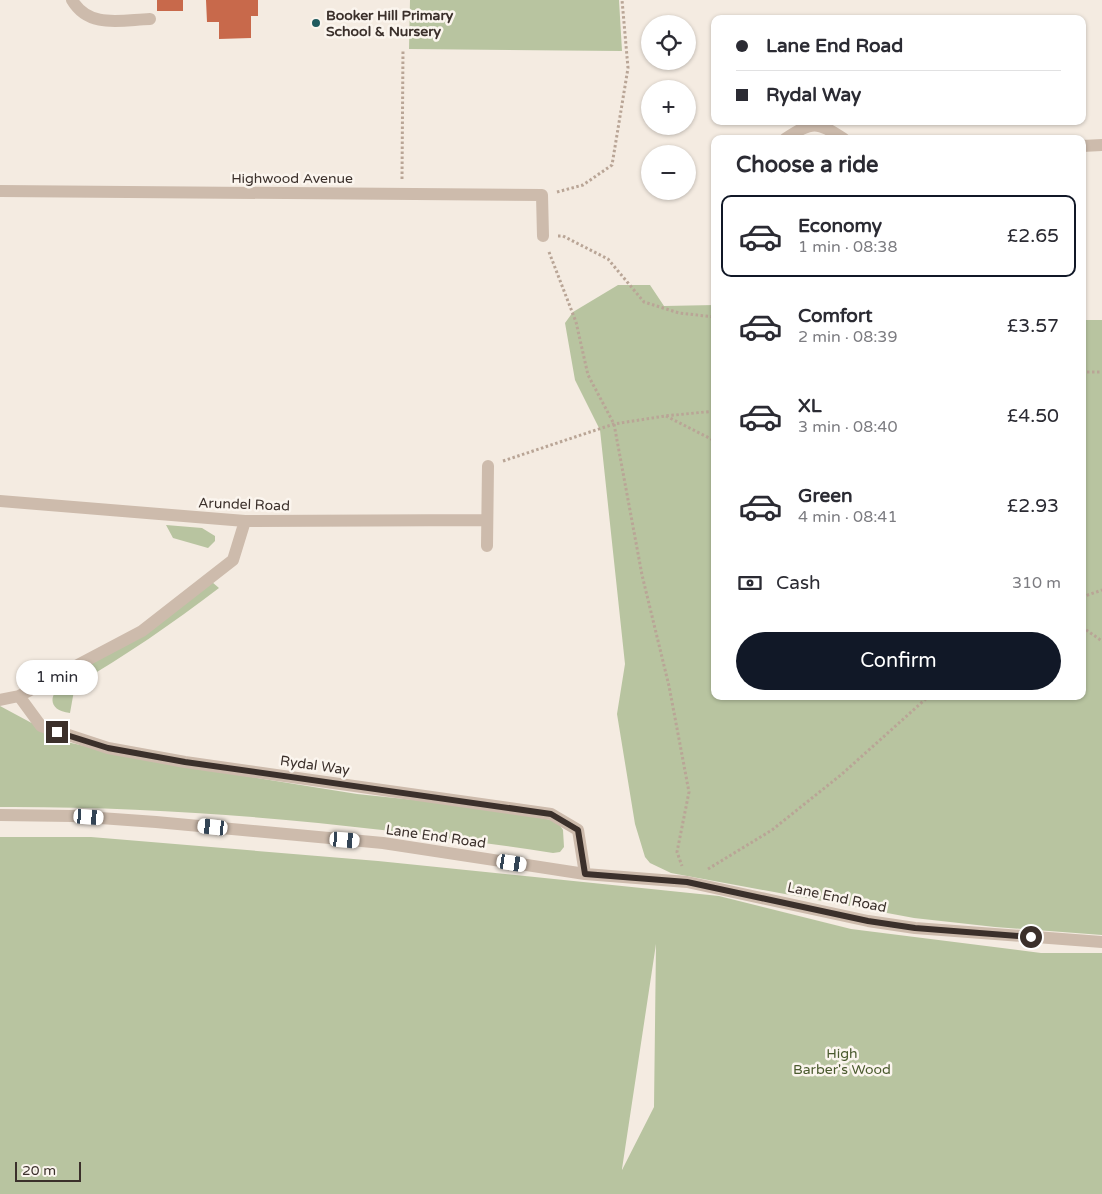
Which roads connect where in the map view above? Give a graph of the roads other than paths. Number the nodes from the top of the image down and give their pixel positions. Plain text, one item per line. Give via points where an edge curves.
1 (72, 0) edge
2 (150, 19) dead end
3 (806, 125) edge
4 (806, 125) edge
5 (791, 135) edge
6 (838, 135) edge
7 (1102, 145) edge
8 (1086, 146) edge
9 (0, 191) edge
10 (543, 236) road end
11 (488, 466) road end
12 (0, 501) edge
13 (487, 520) junction
14 (245, 521) junction
15 (487, 546) dead end
16 (19, 696) junction
17 (0, 700) edge
18 (0, 815) edge
19 (585, 874) junction
20 (1102, 942) edge

1 - 2 street via 81,13 99,20
3 - 5 street
4 - 6 street via 826,127
7 - 8 street
9 - 10 street, Highwood Avenue via 542,195
11 - 13 street
12 - 14 street, Arundel Road
13 - 14 street, Arundel Road
13 - 15 street
14 - 16 street via 233,560 142,631
16 - 17 street
16 - 19 street, Rydal Way via 41,726 108,748 185,762 551,814 578,830
18 - 19 street, Lane End Road via 156,822 373,842
19 - 20 street, Lane End Road via 687,882 915,928

